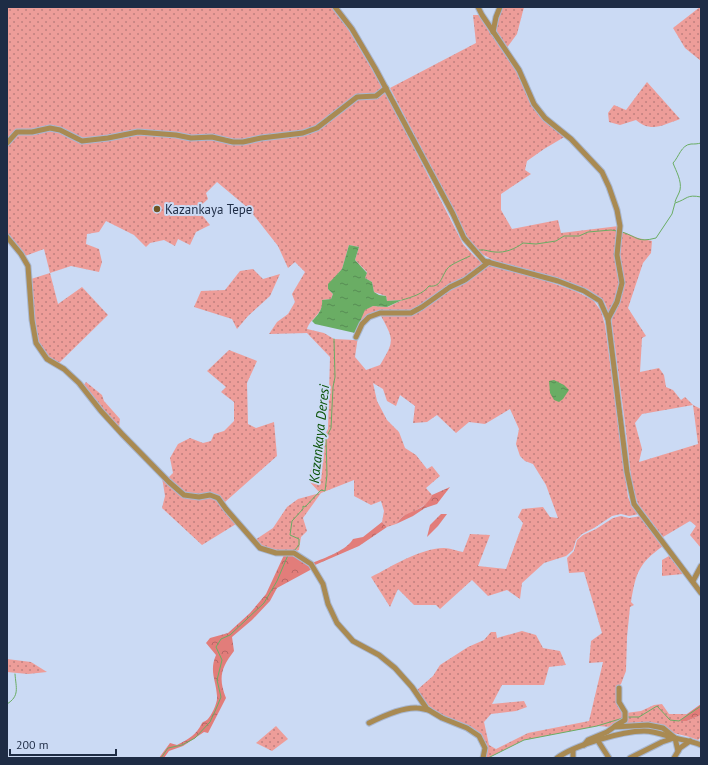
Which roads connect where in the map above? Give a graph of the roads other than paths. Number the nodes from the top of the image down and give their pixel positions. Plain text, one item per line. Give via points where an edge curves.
1 (335, 7) edge
2 (478, 7) edge
3 (500, 7) edge
4 (493, 32) junction
5 (386, 88) junction
6 (7, 143) edge
7 (7, 237) edge
8 (489, 262) junction
9 (608, 320) junction
10 (356, 337) dead end
11 (701, 566) edge
12 (693, 581) junction
13 (701, 593) edge
14 (618, 688) dead end
15 (430, 711) junction
16 (625, 720) junction
17 (369, 723) dead end
18 (633, 726) junction
19 (614, 727) junction
20 (675, 738) junction
21 (598, 741) junction
22 (690, 741) junction
23 (584, 745) junction
24 (701, 745) edge
25 (573, 750) junction
26 (678, 752) junction
27 (483, 758) edge
28 (557, 758) edge
29 (573, 758) edge
30 (609, 758) edge
31 (630, 758) edge
32 (674, 758) edge

1 - 5 street via 352,29
2 - 4 street
3 - 4 street
4 - 9 street via 519,70 534,104 545,118 571,139 602,172 609,187 620,226 617,255 622,283 617,302
5 - 6 street via 376,96 357,97 317,128 303,133 243,142 212,137 191,138 138,132 82,141 50,128 17,132
5 - 8 street via 464,238 484,261
7 - 15 street via 28,266 36,343 47,359 64,369 79,383 122,434 184,494 199,497 210,495 218,498 260,548 276,553 294,553 311,564 323,584 328,604 337,623 353,641 395,668
8 - 9 street via 584,291 600,301
8 - 10 street via 411,313 380,313 369,317 362,324
9 - 12 street via 634,504
11 - 12 street
12 - 13 street
14 - 16 street via 619,702 625,712
15 - 17 street via 417,708
15 - 27 street via 479,736 484,748
16 - 18 street
16 - 19 street
18 - 19 street
18 - 20 street via 663,728
19 - 23 street via 588,740
20 - 21 street via 644,731 616,735
20 - 22 street
20 - 26 street
20 - 31 street
21 - 23 street
21 - 30 street
22 - 24 street
22 - 26 street
23 - 25 street
25 - 28 street
25 - 29 street
26 - 32 street

